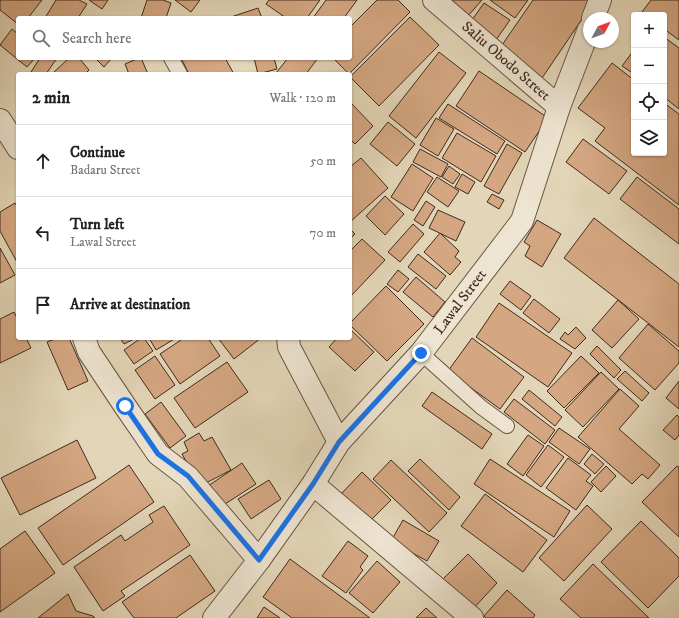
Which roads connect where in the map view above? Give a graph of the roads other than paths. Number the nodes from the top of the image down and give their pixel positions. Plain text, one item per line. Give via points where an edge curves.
1 (434, 0) edge
2 (600, 0) edge
3 (595, 12) edge
4 (583, 44) edge
5 (172, 60) edge
6 (179, 72) edge
7 (558, 107) junction
8 (0, 120) edge
9 (16, 145) edge
10 (85, 340) edge
11 (288, 340) edge
12 (421, 353) junction
13 (507, 426) dead end
14 (339, 442) junction
15 (313, 484) junction
16 (259, 560) junction
17 (214, 618) edge
18 (472, 618) edge

1 - 7 street, Saliu Obodo Street
2 - 3 street
4 - 7 street, Lawal Street
5 - 6 lane
7 - 12 street, Lawal Street via 522,221
8 - 9 street
10 - 16 street via 89,352 158,454 188,476
11 - 14 street via 289,347
12 - 13 lane via 481,407
12 - 14 street, Lawal Street
14 - 15 street, Lawal Street
15 - 16 street, Lawal Street
15 - 18 street
16 - 17 street, Lawal Street

